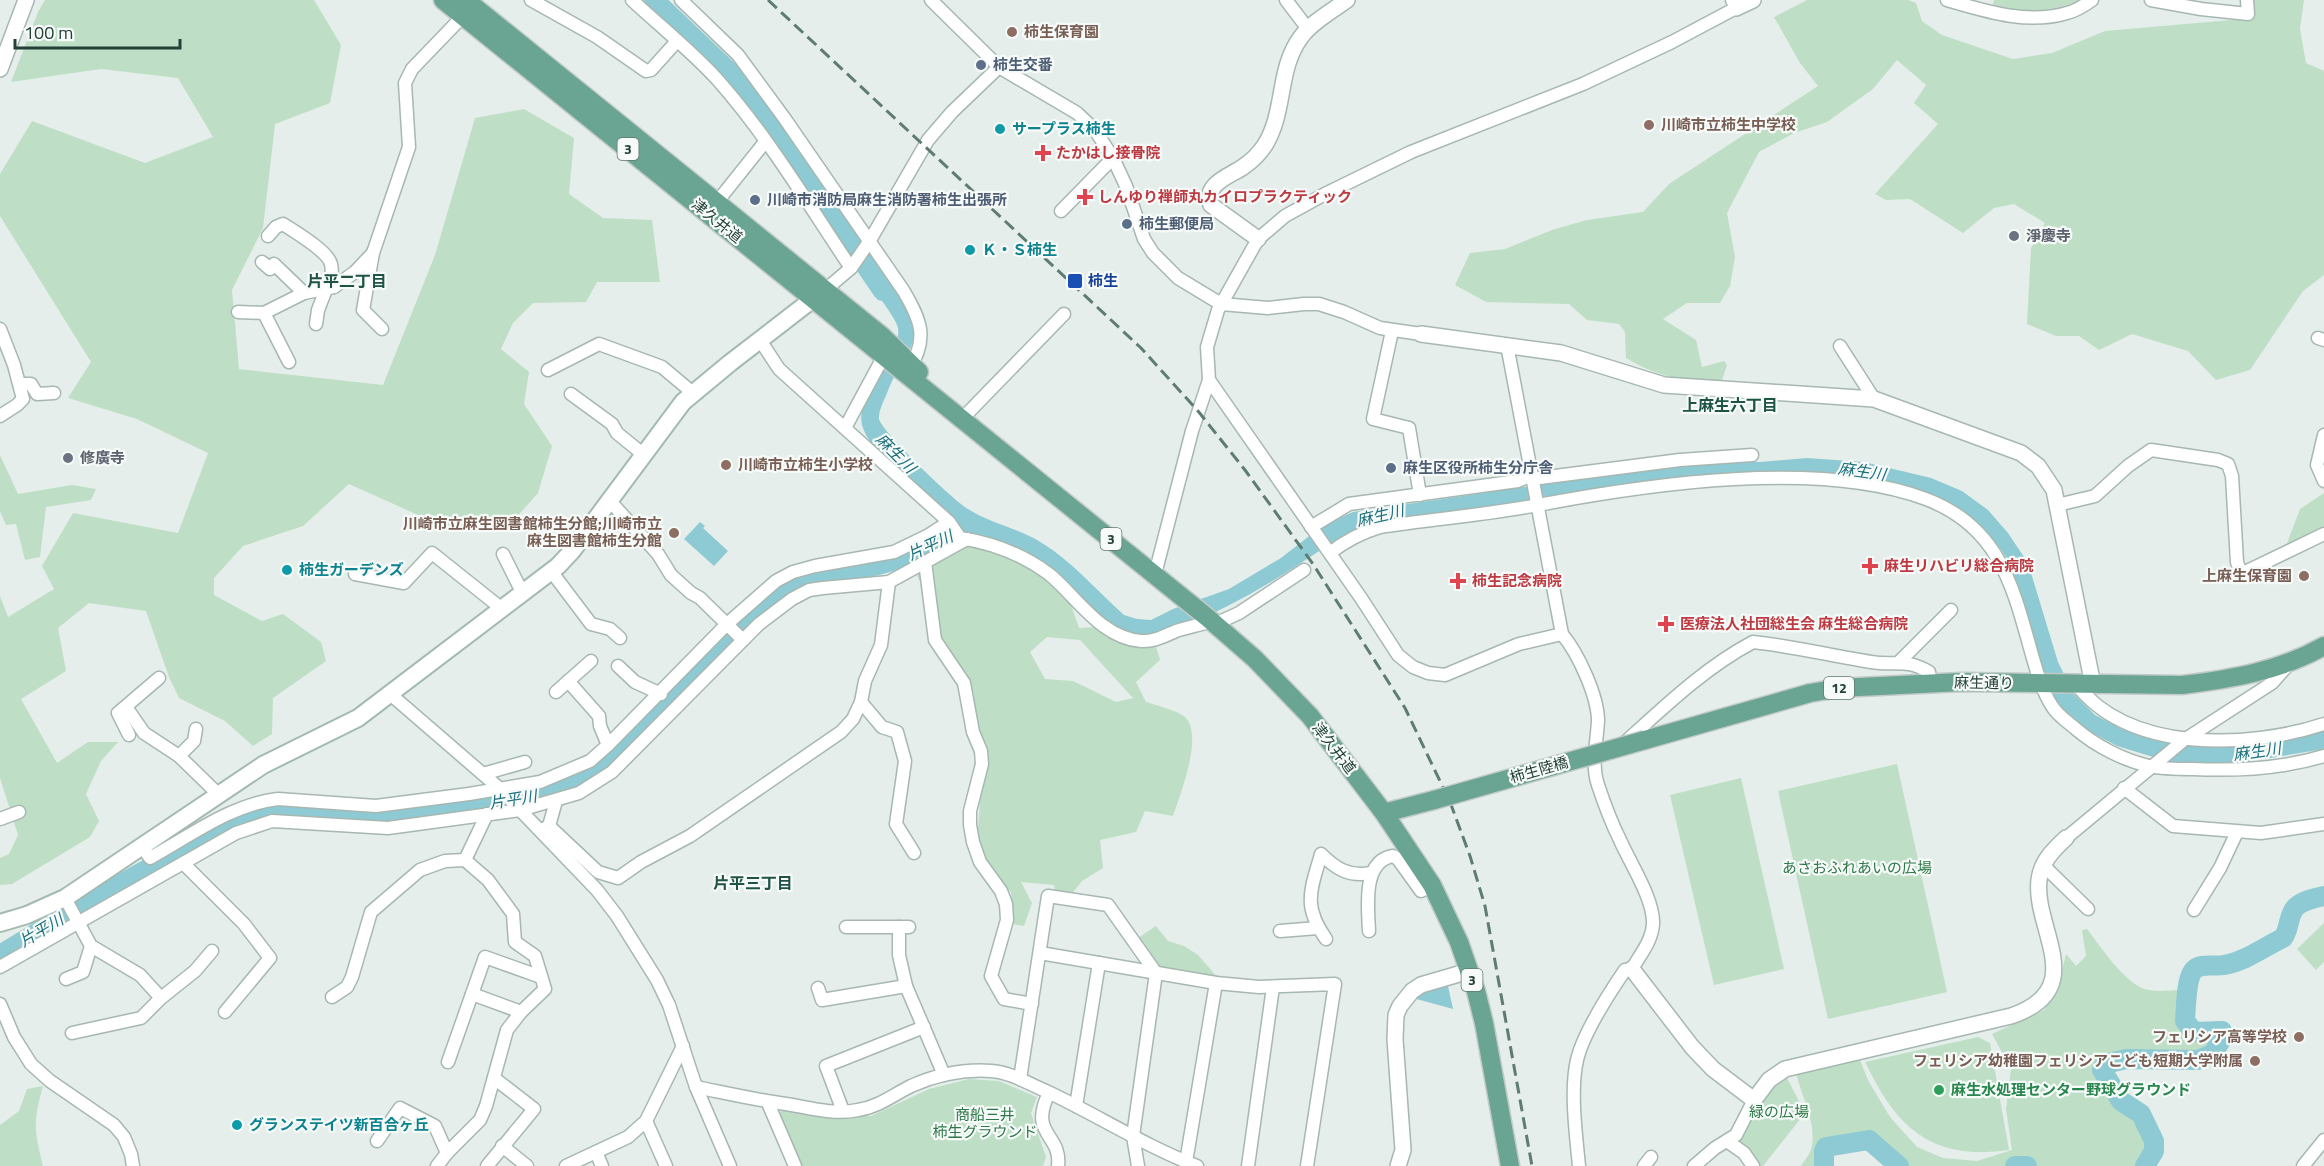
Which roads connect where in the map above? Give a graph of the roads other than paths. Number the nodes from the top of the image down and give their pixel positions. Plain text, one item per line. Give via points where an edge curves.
1 (26, 0) edge
2 (443, 0) edge
3 (531, 0) edge
4 (632, 0) edge
5 (681, 0) edge
6 (931, 0) edge
7 (1286, 0) edge
8 (1347, 0) edge
9 (1753, 0) edge
10 (1947, 0) edge
11 (2092, 0) edge
12 (2151, 0) edge
13 (2247, 0) edge
14 (1734, 4) edge
15 (468, 5) edge
16 (1308, 29) junction
17 (677, 41) junction
18 (999, 67) junction
19 (0, 69) edge
20 (765, 142) junction
21 (1113, 158) junction
22 (717, 202) junction
23 (1061, 211) dead end
24 (268, 236) dead end
25 (1258, 239) junction
26 (867, 244) junction
27 (373, 253) junction
28 (262, 262) dead end
29 (852, 266) junction
30 (330, 287) junction
31 (304, 293) junction
32 (819, 294) junction
33 (1221, 304) junction
34 (238, 312) dead end
35 (264, 313) junction
36 (1064, 314) dead end
37 (316, 324) dead end
38 (0, 329) edge
39 (382, 329) dead end
40 (1392, 331) junction
41 (1421, 334) joint
42 (760, 340) junction
43 (1507, 345) junction
44 (1840, 346) dead end
45 (888, 351) junction
46 (289, 362) dead end
47 (908, 369) junction
48 (548, 370) dead end
49 (1209, 380) junction
50 (20, 384) junction
51 (54, 393) dead end
52 (693, 393) junction
53 (571, 394) dead end
54 (1874, 399) junction
55 (0, 416) edge
56 (963, 419) junction
57 (845, 428) junction
58 (2324, 435) edge
59 (644, 454) junction
60 (1752, 455) dead end
61 (1532, 479) junction
62 (2324, 481) edge
63 (1420, 495) junction
64 (609, 500) junction
65 (1537, 502) junction
66 (2057, 505) junction
67 (950, 523) junction
68 (1312, 529) junction
69 (2324, 534) edge
70 (963, 538) junction
71 (1329, 552) junction
72 (503, 555) dead end
73 (925, 562) junction
74 (1304, 570) dead end
75 (551, 571) junction
76 (355, 574) dead end
77 (1155, 574) junction
78 (889, 582) junction
79 (522, 592) junction
80 (501, 608) junction
81 (1951, 610) dead end
82 (1212, 621) junction
83 (728, 626) junction
84 (1562, 634) junction
85 (620, 638) dead end
86 (741, 639) junction
87 (2324, 646) edge
88 (591, 661) dead end
89 (1899, 662) junction
90 (2288, 664) junction
91 (618, 665) dead end
92 (159, 678) dead end
93 (568, 681) junction
94 (1931, 683) junction
95 (2041, 684) junction
96 (2084, 684) junction
97 (556, 692) dead end
98 (390, 693) junction
99 (661, 694) junction
100 (861, 702) junction
101 (126, 707) junction
102 (2324, 724) edge
103 (196, 729) dead end
104 (129, 735) dead end
105 (2186, 739) junction
106 (1645, 740) joint
107 (608, 746) junction
108 (179, 756) junction
109 (2324, 756) edge
110 (525, 762) dead end
111 (2154, 763) junction
112 (1596, 768) junction
113 (483, 774) junction
114 (2124, 788) junction
115 (500, 790) junction
116 (219, 795) junction
117 (556, 801) junction
118 (517, 808) junction
119 (19, 812) dead end
120 (1384, 813) junction
121 (487, 814) junction
122 (0, 819) edge
123 (2324, 824) edge
124 (545, 828) junction
125 (2237, 832) junction
126 (2066, 838) joint
127 (142, 846) junction
128 (914, 852) dead end
129 (465, 860) junction
130 (183, 863) junction
131 (2043, 865) junction
132 (1371, 873) junction
133 (1432, 885) junction
134 (67, 901) junction
135 (2088, 909) dead end
136 (2194, 910) dead end
137 (78, 921) junction
138 (0, 922) edge
139 (846, 927) dead end
140 (1318, 928) junction
141 (1280, 931) dead end
142 (1370, 931) dead end
143 (1326, 939) dead end
144 (91, 946) junction
145 (212, 951) dead end
146 (1040, 953) junction
147 (1099, 963) junction
148 (0, 967) edge
149 (1632, 969) junction
150 (1469, 971) junction
151 (1156, 973) junction
152 (541, 977) junction
153 (66, 979) dead end
154 (1216, 983) junction
155 (906, 986) junction
156 (1273, 987) junction
157 (818, 988) dead end
158 (472, 994) junction
159 (332, 997) dead end
160 (161, 998) junction
161 (0, 1004) edge
162 (1032, 1004) junction
163 (225, 1012) dead end
164 (520, 1012) junction
165 (924, 1027) junction
166 (72, 1033) dead end
167 (683, 1046) junction
168 (448, 1062) dead end
169 (944, 1075) junction
170 (494, 1078) junction
171 (1020, 1079) junction
172 (696, 1087) junction
173 (1049, 1093) junction
174 (1754, 1100) junction
175 (768, 1103) junction
176 (1076, 1106) junction
177 (843, 1111) junction
178 (646, 1121) junction
179 (1133, 1136) junction
180 (2324, 1140) edge
181 (377, 1141) dead end
182 (1727, 1142) junction
183 (502, 1146) junction
184 (596, 1152) junction
185 (447, 1153) junction
186 (1191, 1164) edge
187 (133, 1166) edge
188 (437, 1166) edge
189 (487, 1166) edge
190 (527, 1166) edge
191 (566, 1166) edge
192 (602, 1166) edge
193 (666, 1166) edge
194 (730, 1166) edge
195 (795, 1166) edge
196 (1058, 1166) edge
197 (1138, 1166) edge
198 (1248, 1166) edge
199 (1307, 1166) edge
200 (1398, 1166) edge
201 (1510, 1166) edge
202 (1579, 1166) edge
203 (1694, 1166) edge
204 (1753, 1166) edge
205 (2303, 1166) edge

1 - 19 street
2 - 15 main road, 津久井道 / 3
3 - 17 street via 597,37 646,71
4 - 17 street
5 - 26 street via 738,55 785,118
6 - 18 street
7 - 16 street
8 - 16 street
9 - 14 street
10 - 11 street via 2019,18 2068,13
12 - 13 street via 2248,14
14 - 25 street via 1672,42 1583,84 1411,152 1325,194 1285,216
15 - 22 main road, 津久井道 / 3
15 - 27 street via 417,63 405,83 409,147
15 - 32 main road, 津久井道 / 3
16 - 25 street via 1288,59 1279,111 1264,147 1255,158 1217,183 1209,195 1211,205
17 - 20 street via 715,77
18 - 21 street via 1077,113 1095,130
18 - 26 street via 928,140
20 - 22 street
20 - 29 street
21 - 23 street
21 - 33 street via 1153,253 1178,278
22 - 32 main road, 津久井道 / 3
24 - 30 street via 283,224 328,256
25 - 33 street
26 - 29 street
26 - 47 street via 903,290 921,326 921,343
27 - 30 street via 355,272
27 - 39 street via 363,310
28 - 31 street via 270,269 274,264
29 - 32 street
30 - 31 street
30 - 37 street via 318,310
31 - 35 street
32 - 42 main road
32 - 45 main road, 津久井道 / 3
33 - 40 street via 1268,308 1319,304
33 - 49 street via 1207,347
34 - 35 street
35 - 46 street
36 - 56 street
38 - 50 street
40 - 41 street
40 - 63 street via 1373,419 1409,428
41 - 43 street
42 - 52 main road
42 - 57 street via 779,369
43 - 54 street via 1561,353 1665,385
43 - 61 street
44 - 54 street
45 - 47 main road, 津久井道 / 3
45 - 57 street
47 - 56 main road, 津久井道 / 3
48 - 52 street via 599,344 662,367
49 - 68 street
49 - 77 street
50 - 51 street via 31,384 37,394
50 - 55 street via 23,399
52 - 59 main road
53 - 59 street
54 - 66 street via 2021,453 2047,476
56 - 77 main road, 津久井道 / 3
57 - 67 street
58 - 62 street via 2317,465
59 - 64 main road
60 - 61 street
61 - 63 street
61 - 65 street
63 - 68 street via 1349,504
64 - 75 main road via 572,551
64 - 83 street via 658,554 670,575
65 - 71 street via 1380,527 1360,533
65 - 84 street
65 - 95 street via 1621,490 1775,479 1864,482 1926,499 1973,527 1999,559 2019,606
66 - 69 street via 2095,496 2151,450 2228,464 2241,574
66 - 96 street
67 - 70 street
67 - 83 street via 894,552 793,572 756,596
68 - 71 street
70 - 73 street
70 - 82 street via 1016,552 1048,574 1106,627 1130,639 1149,641
71 - 84 street via 1398,655 1428,673 1445,675 1519,644
72 - 79 street
73 - 78 street
73 - 162 street via 935,640 964,682 973,732 981,751 982,764 970,811 973,842 980,862 1006,904 1007,920 991,976 1004,999
74 - 82 street via 1239,613
75 - 79 main road
75 - 85 street via 591,624 610,629
76 - 80 street via 404,583 432,553
77 - 82 main road, 津久井道 / 3
78 - 86 street via 809,590 776,610
78 - 100 street via 881,645 865,681
79 - 80 main road
80 - 98 main road
81 - 89 street
82 - 120 main road, 津久井道 / 3 via 1310,716
83 - 86 street
83 - 99 street
84 - 112 street via 1572,646 1594,698 1598,719
86 - 117 street via 612,772 579,793
87 - 90 main road, 麻生通り / 12
88 - 93 street
89 - 94 street via 1920,666 1929,672
89 - 112 street via 1875,663 1753,642 1687,687
90 - 96 main road, 麻生通り / 12 via 2182,685
90 - 105 street via 2272,683
91 - 99 street via 635,682
92 - 101 street
93 - 97 street
93 - 107 street via 599,716
94 - 95 main road, 麻生通り / 12
94 - 106 main road, 麻生通り / 12 via 1868,685 1810,693
95 - 96 main road, 麻生通り / 12
95 - 111 street via 2052,708 2084,736 2123,758
96 - 105 street via 2088,700 2115,718 2151,732
98 - 113 street
98 - 116 main road via 345,726 264,765
99 - 107 street
100 - 124 street via 842,732 690,836 618,878 598,872
100 - 128 street via 882,728 897,732 904,761 896,824
101 - 104 street via 118,713
101 - 108 street via 144,733
102 - 105 street via 2259,739
103 - 108 street via 194,741
105 - 111 street
106 - 120 main road, 柿生陸橋 / 12, bridge
107 - 115 street via 570,771
108 - 116 street
109 - 111 street via 2278,767 2219,770
110 - 113 street
111 - 114 street
112 - 149 street via 1596,782 1650,904 1653,923 1649,940
113 - 115 street
114 - 125 street via 2173,826
114 - 126 street
115 - 118 street
115 - 127 street via 376,806 263,801 230,814 150,858
116 - 127 main road
117 - 118 street
117 - 124 street
118 - 121 street
118 - 124 street
119 - 122 street
120 - 133 main road, 津久井道 / 3
121 - 129 street
121 - 130 street via 388,828 272,821 236,833
123 - 125 street via 2261,833
124 - 167 street via 617,916 657,980
125 - 136 street
126 - 131 street
127 - 134 main road
129 - 152 street via 488,880 513,914 514,942 535,956
129 - 159 street via 445,861 420,870 371,912 352,977
130 - 137 street
130 - 163 street via 244,924 270,958
131 - 135 street
131 - 174 street via 2039,894 2054,969 2046,990 2032,1007 2011,1016 1785,1069 1769,1080
132 - 133 street via 1376,863 1393,856 1421,891
132 - 140 street via 1339,870 1321,854 1309,896
132 - 142 street
133 - 150 main road, 津久井道 / 3
134 - 137 street
134 - 138 main road
137 - 144 street
137 - 148 street
139 - 155 street via 904,927 899,956
140 - 141 street
140 - 143 street
144 - 153 street via 83,972
144 - 160 street via 140,975
145 - 160 street via 195,971
146 - 147 street
146 - 151 street via 1048,896 1108,906
146 - 162 street
147 - 151 street
147 - 176 street
149 - 174 street via 1692,1047 1713,1069
149 - 202 street via 1625,970 1610,992 1577,1059
150 - 200 street via 1412,991 1396,1015 1403,1150
150 - 201 main road, 津久井道 / 3 via 1484,1023
151 - 154 street
151 - 179 street
152 - 158 street via 485,957
152 - 164 street via 545,989
154 - 156 street
154 - 186 street
155 - 157 street via 822,1000
155 - 165 street
156 - 198 street
156 - 199 street via 1335,984
158 - 164 street
158 - 168 street
160 - 166 street via 141,1018
161 - 187 street via 31,1064 50,1082 114,1125 124,1137
162 - 171 street
164 - 170 street via 507,1030
165 - 169 street
165 - 177 street via 826,1066
167 - 172 street
167 - 178 street
169 - 171 street via 994,1071
169 - 177 street via 879,1104
170 - 183 street via 534,1109
170 - 185 street via 480,1120
171 - 173 street
172 - 175 street
172 - 194 street
173 - 176 street
173 - 196 street via 1041,1123 1052,1141
174 - 182 street via 1736,1135
175 - 177 street via 823,1112
175 - 195 street
176 - 179 street
178 - 184 street via 628,1137
178 - 193 street
179 - 186 street
179 - 197 street
180 - 205 street
181 - 185 street via 400,1108 435,1126
182 - 203 street
182 - 204 street via 1744,1153
183 - 189 street
183 - 190 street
184 - 191 street
184 - 192 street
185 - 188 street

